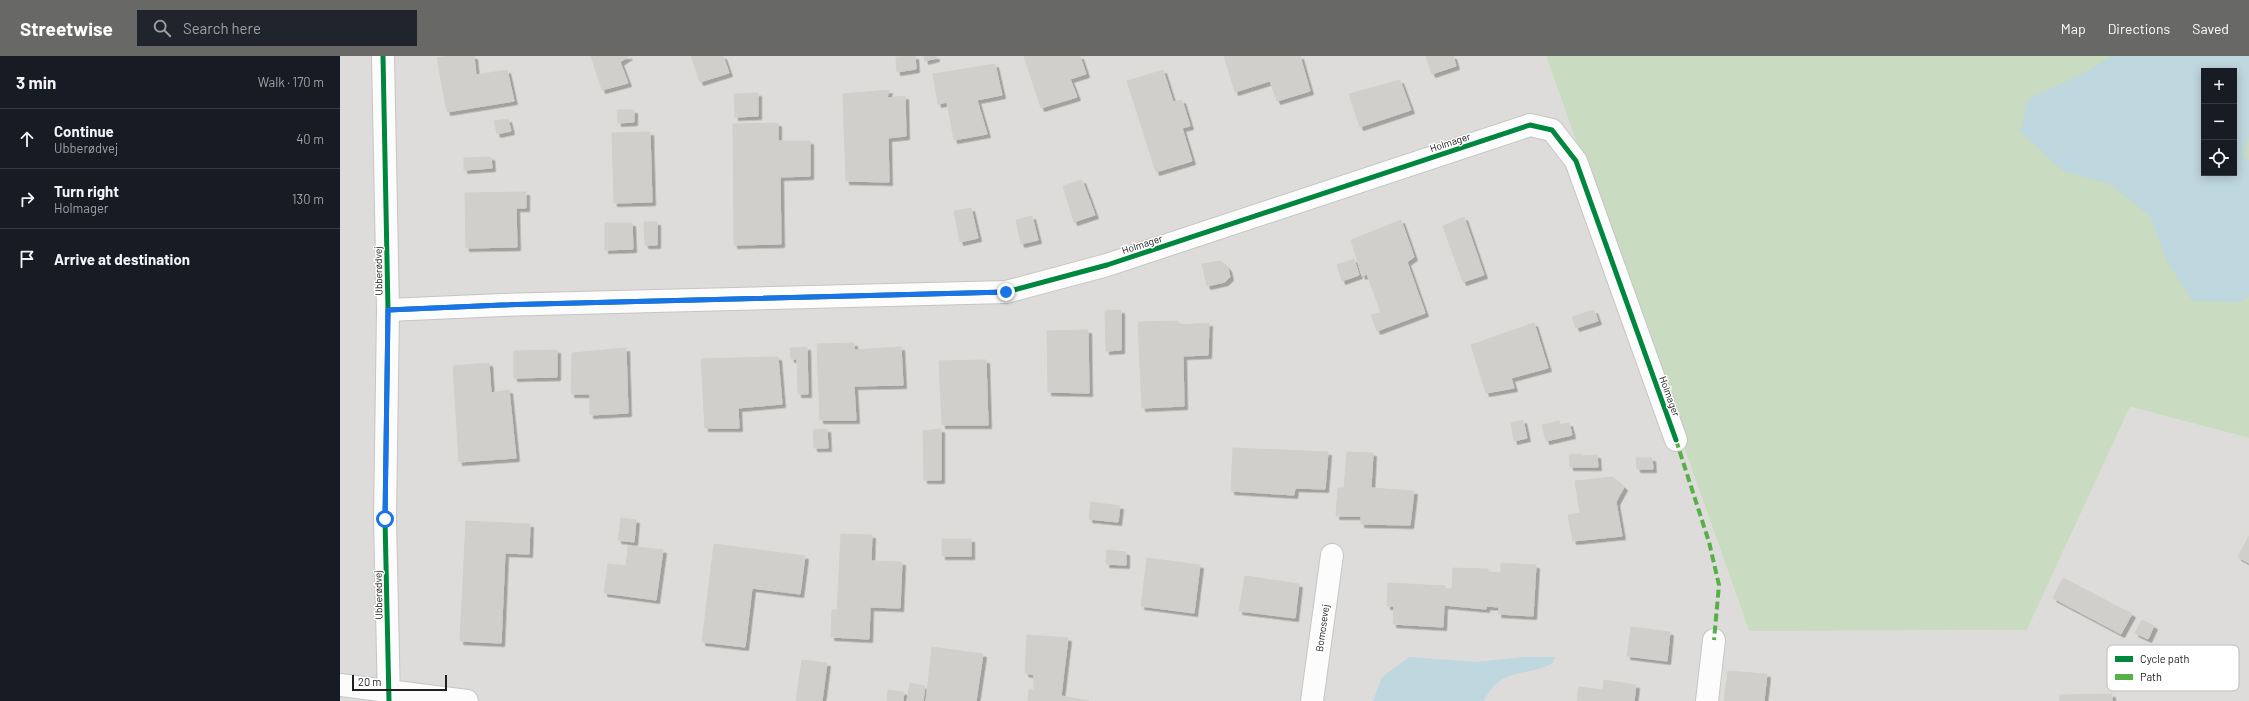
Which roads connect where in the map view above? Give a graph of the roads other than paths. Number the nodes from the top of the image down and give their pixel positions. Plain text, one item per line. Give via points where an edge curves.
1 (383, 56) edge
2 (388, 310) junction
3 (1676, 440) dead end
4 (1332, 556) dead end
5 (1714, 640) dead end
6 (340, 685) edge
7 (388, 696) edge
8 (467, 701) edge
9 (1312, 701) edge
10 (1707, 701) edge

1 - 2 street, Ubberødvej
2 - 3 street, Holmager via 1006,292 1107,265 1530,125 1552,130 1576,161
2 - 7 street, Ubberødvej via 385,519
4 - 9 street, Bomosevej
5 - 10 street
6 - 7 street
7 - 8 street

